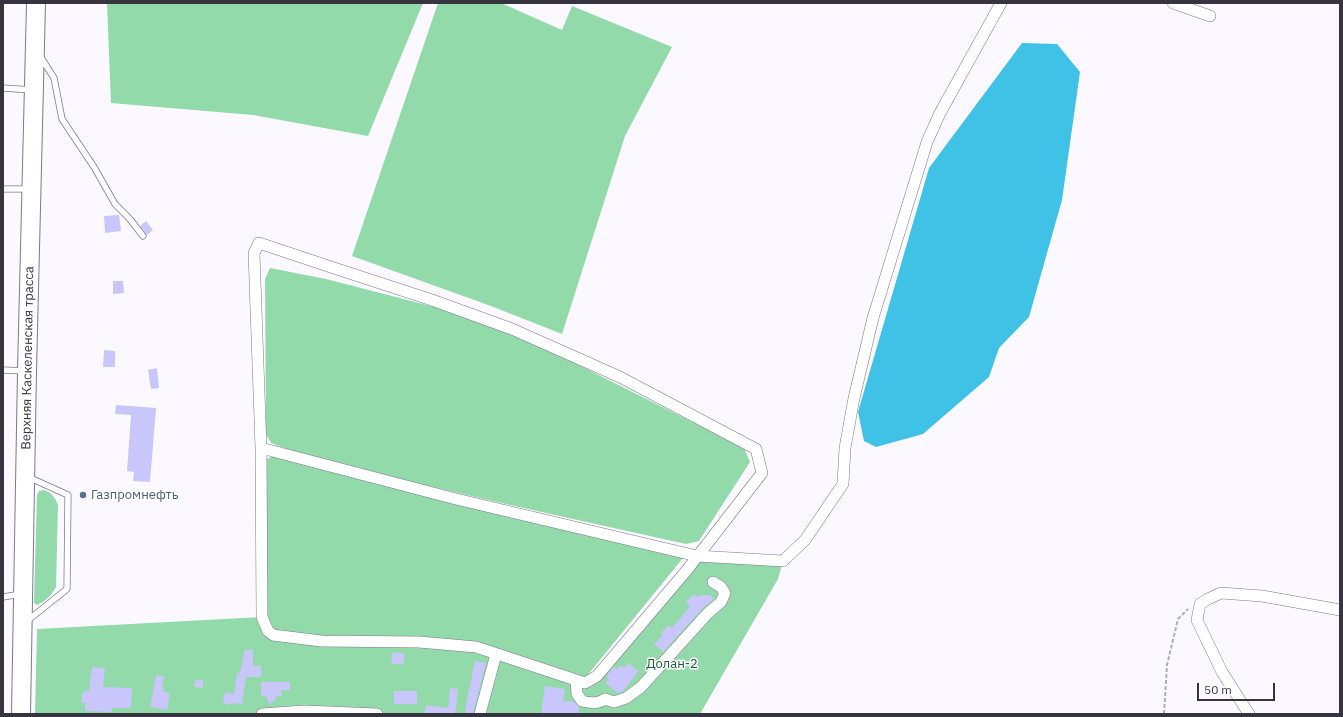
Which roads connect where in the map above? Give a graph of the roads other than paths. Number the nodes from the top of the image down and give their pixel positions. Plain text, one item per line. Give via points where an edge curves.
1 (36, 3) edge
2 (1000, 3) edge
3 (1174, 3) edge
4 (1210, 16) dead end
5 (35, 47) junction
6 (3, 88) edge
7 (34, 90) junction
8 (3, 189) edge
9 (32, 189) junction
10 (143, 236) dead end
11 (3, 370) edge
12 (27, 371) junction
13 (261, 448) junction
14 (26, 475) junction
15 (697, 556) junction
16 (713, 582) dead end
17 (24, 593) junction
18 (3, 597) edge
19 (1340, 610) edge
20 (23, 624) junction
21 (496, 654) junction
22 (576, 680) junction
23 (21, 714) edge
24 (262, 714) edge
25 (280, 714) edge
26 (370, 714) edge
27 (376, 714) edge
28 (480, 714) edge
29 (1249, 714) edge

1 - 5 main road, Верхняя Каскеленская трасса
2 - 15 street via 927,142 873,318 854,398 845,448 843,484 805,540 783,561
3 - 4 street
5 - 7 main road, Верхняя Каскеленская трасса
5 - 10 lane via 54,78 62,119 94,167 114,204
6 - 7 lane
7 - 9 main road, Верхняя Каскеленская трасса
8 - 9 lane
9 - 12 main road, Верхняя Каскеленская трасса
11 - 12 lane
12 - 14 main road, Верхняя Каскеленская трасса
13 - 15 street via 456,499
13 - 15 street via 254,253 259,242 512,329 620,377 756,449 762,473
13 - 21 street via 262,617 272,635 321,641 420,642 476,647
14 - 17 main road, Верхняя Каскеленская трасса
14 - 20 lane via 68,495 67,589
15 - 22 street via 596,676 585,684
16 - 22 street via 722,587 725,593 721,602 641,687 626,698 614,702 605,699 593,704 582,702 577,694
17 - 18 lane
17 - 20 main road, Верхняя Каскеленская трасса
19 - 29 street via 1262,596 1221,593 1200,604 1197,620 1222,672
20 - 23 main road, Верхняя Каскеленская трасса
21 - 22 street
21 - 28 street
24 - 25 street
25 - 26 street via 304,711
26 - 27 street

